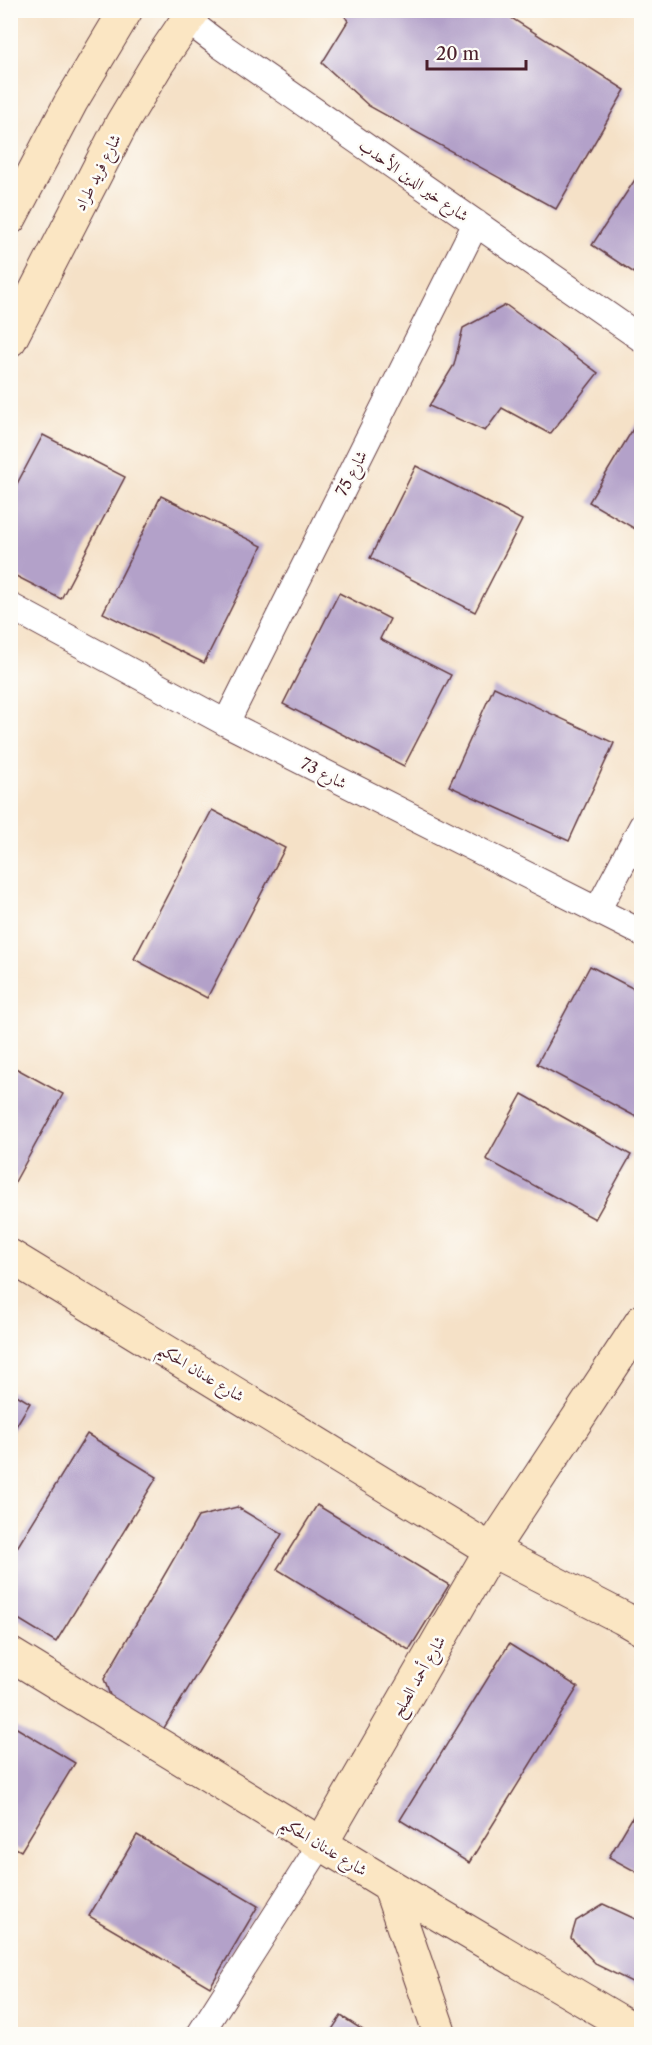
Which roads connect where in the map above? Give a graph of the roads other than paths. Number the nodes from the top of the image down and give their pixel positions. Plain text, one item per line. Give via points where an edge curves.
1 (126, 10) edge
2 (190, 15) edge
3 (10, 219) edge
4 (476, 223) junction
5 (642, 339) edge
6 (10, 340) edge
7 (10, 606) edge
8 (226, 723) junction
9 (642, 826) edge
10 (597, 911) junction
11 (642, 933) edge
12 (10, 1256) edge
13 (642, 1321) edge
14 (491, 1550) junction
15 (635, 1620) edge
16 (10, 1654) edge
17 (321, 1844) junction
18 (389, 1885) junction
19 (200, 2034) edge
20 (440, 2034) edge
21 (640, 2034) edge

1 - 3 street via 71,102
2 - 4 street, شارع خير الدين الأحدب via 219,45
2 - 6 street, شارع فريد طراد via 122,123
4 - 5 street, شارع خير الدين الأحدب
4 - 8 street, شارع 75
7 - 8 street, شارع 73
8 - 10 street, شارع 73
9 - 10 street
10 - 11 street, شارع 73
12 - 14 street, شارع عدنان الحكيم
13 - 14 street, شارع أحمد الصلح
14 - 15 street, شارع عدنان الحكيم
14 - 17 street, شارع أحمد الصلح
16 - 17 street, شارع عدنان الحكيم
17 - 18 street, شارع عدنان الحكيم
17 - 19 street, شارع أحمد الصلح
18 - 20 street
18 - 21 street, شارع عدنان الحكيم

